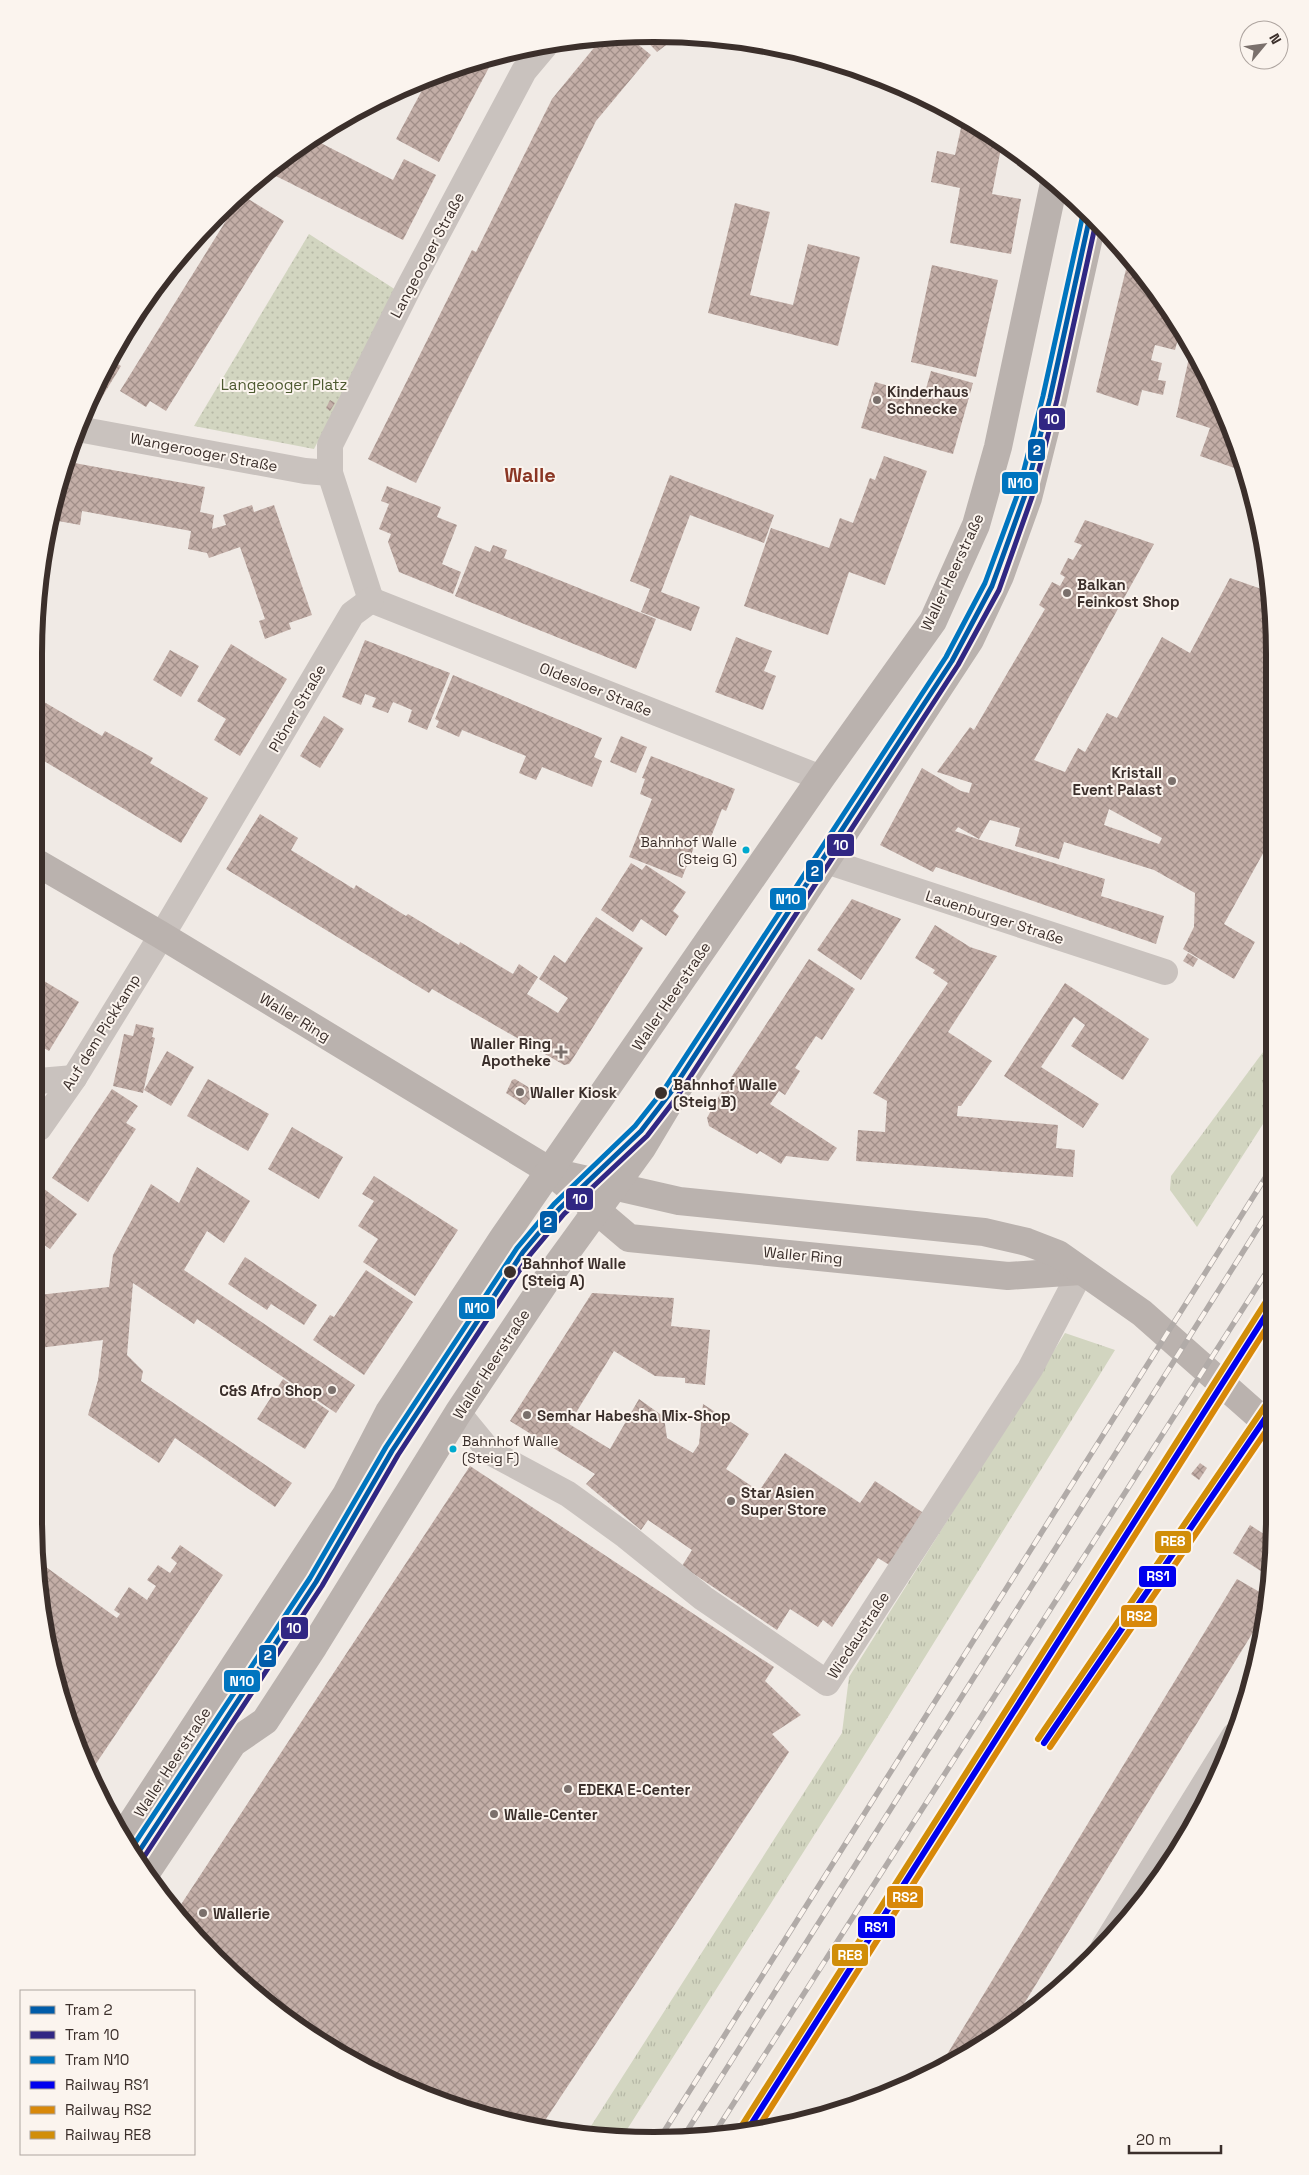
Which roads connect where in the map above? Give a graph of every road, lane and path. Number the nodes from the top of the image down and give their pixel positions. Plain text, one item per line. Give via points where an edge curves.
1 (538, 54) edge
2 (1053, 190) edge
3 (1091, 226) edge
4 (85, 430) edge
5 (330, 473) junction
6 (371, 600) junction
7 (821, 778) junction
8 (826, 861) junction
9 (42, 866) edge
10 (161, 936) junction
11 (1165, 972) dead end
12 (74, 1078) junction
13 (42, 1081) edge
14 (42, 1124) edge
15 (550, 1172) junction
16 (616, 1186) junction
17 (598, 1211) junction
18 (1081, 1271) junction
19 (458, 1413) junction
20 (1266, 1423) edge
21 (1213, 1771) edge
22 (127, 1830) edge
23 (150, 1867) edge
24 (1127, 1909) edge

1 - 5 street, Langeooger Straße via 524,71 330,445
2 - 7 main road, Waller Heerstraße via 998,448 976,524 933,621
3 - 8 main road, Waller Heerstraße via 1030,489 1000,576 970,640
4 - 5 street, Wangerooger Straße
5 - 6 street
6 - 7 street, Oldesloer Straße
6 - 10 street, Plöner Straße via 352,614
7 - 15 main road, Waller Heerstraße
8 - 11 street, Lauenburger Straße
8 - 16 main road, Waller Heerstraße
9 - 10 main road, Waller Ring
10 - 12 street, Auf dem Pickkamp
10 - 15 main road, Waller Ring
12 - 13 street
12 - 14 street, Auf dem Pickkamp
15 - 16 main road, Waller Ring
15 - 17 main road, Waller Ring
15 - 22 main road, Waller Heerstraße via 389,1412 346,1495
16 - 17 main road, Waller Heerstraße
16 - 18 main road, Waller Ring via 679,1200 984,1232 1043,1247
17 - 18 main road, Waller Ring via 629,1238 1008,1276
17 - 19 main road, Waller Heerstraße via 552,1272
18 - 19 street, Wiedaustraße via 1030,1369 827,1683 703,1598 568,1494 490,1452
18 - 20 main road, Waller Ring via 1142,1313
19 - 23 main road, Waller Heerstraße via 265,1721 233,1744
21 - 24 street

